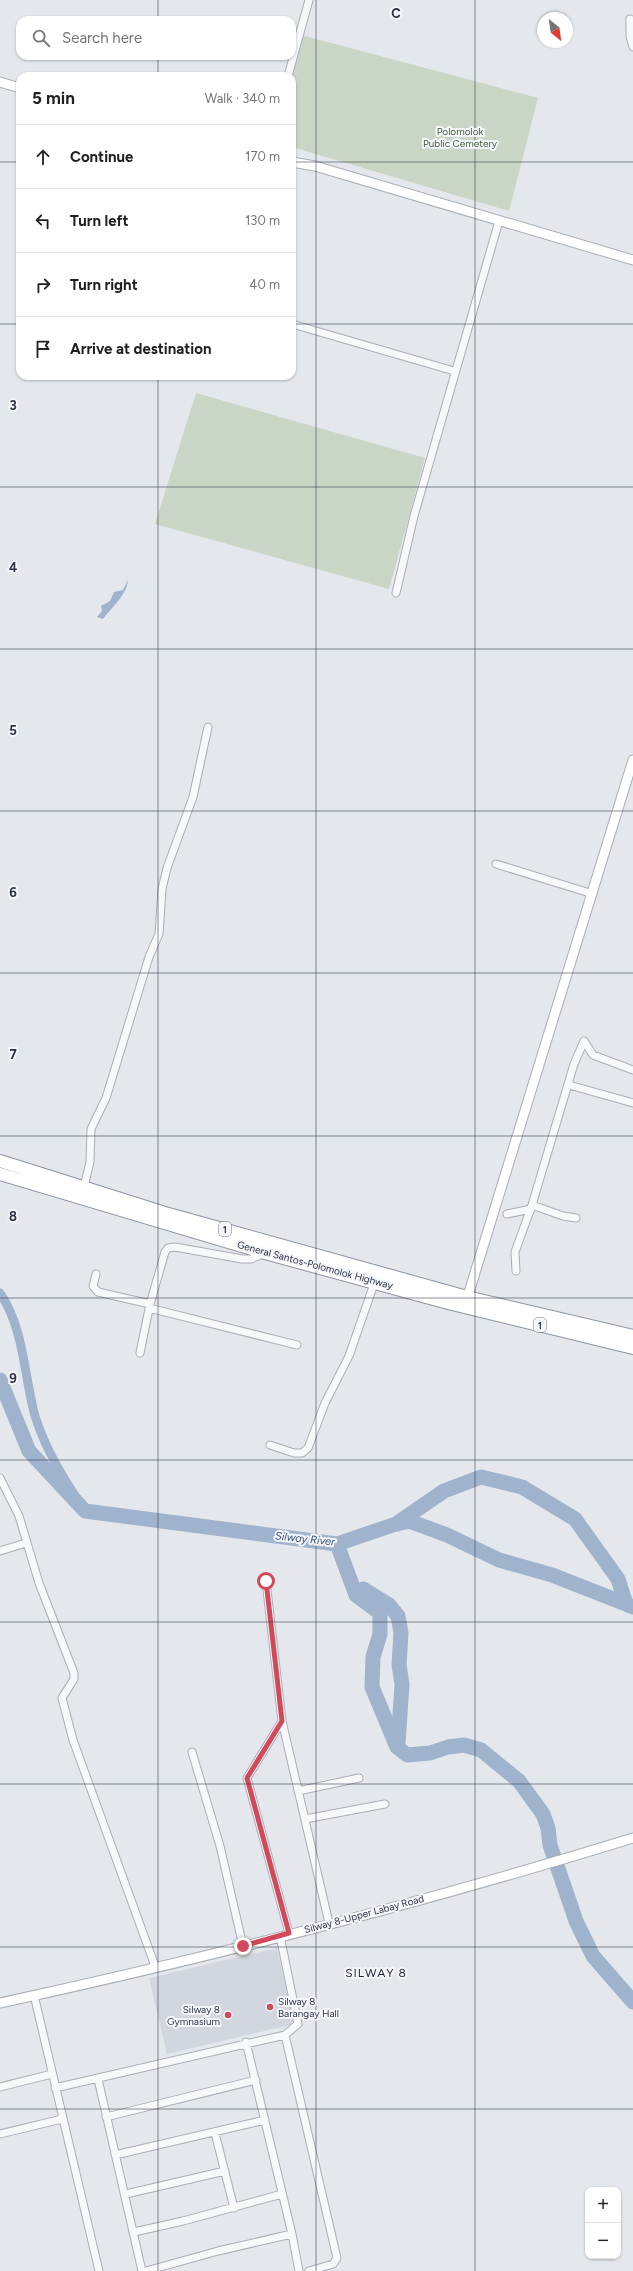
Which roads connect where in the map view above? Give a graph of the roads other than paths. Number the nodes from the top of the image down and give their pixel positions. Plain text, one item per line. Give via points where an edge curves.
1 (309, 0) edge
2 (630, 19) dead end
3 (296, 47) edge
4 (633, 47) edge
5 (292, 60) edge
6 (289, 72) edge
7 (0, 82) edge
8 (16, 87) edge
9 (296, 163) edge
10 (499, 221) junction
11 (633, 260) edge
12 (296, 325) edge
13 (454, 371) junction
14 (396, 593) dead end
15 (208, 727) dead end
16 (633, 760) edge
17 (496, 864) dead end
18 (593, 894) junction
19 (633, 1070) edge
20 (569, 1085) junction
21 (633, 1103) edge
22 (0, 1161) edge
23 (0, 1174) edge
24 (84, 1187) junction
25 (531, 1207) junction
26 (507, 1214) dead end
27 (576, 1218) dead end
28 (265, 1253) junction
29 (516, 1271) dead end
30 (96, 1274) dead end
31 (375, 1281) junction
32 (466, 1302) junction
33 (150, 1306) junction
34 (633, 1336) edge
35 (297, 1345) dead end
36 (633, 1348) edge
37 (140, 1353) dead end
38 (270, 1445) dead end
39 (0, 1478) edge
40 (26, 1543) junction
41 (0, 1551) edge
42 (266, 1581) dead end
43 (282, 1721) junction
44 (192, 1752) dead end
45 (359, 1778) dead end
46 (298, 1791) junction
47 (385, 1804) dead end
48 (305, 1819) junction
49 (633, 1838) edge
50 (329, 1923) junction
51 (284, 1935) junction
52 (243, 1946) junction
53 (155, 1966) junction
54 (34, 1995) junction
55 (0, 2003) edge
56 (285, 2034) junction
57 (246, 2042) junction
58 (52, 2074) junction
59 (98, 2079) junction
60 (256, 2080) junction
61 (0, 2086) edge
62 (55, 2088) junction
63 (106, 2116) junction
64 (62, 2119) junction
65 (264, 2120) junction
66 (215, 2133) junction
67 (0, 2134) edge
68 (115, 2155) junction
69 (225, 2171) junction
70 (126, 2194) junction
71 (282, 2194) junction
72 (234, 2208) junction
73 (134, 2232) junction
74 (292, 2234) junction
75 (99, 2271) edge
76 (142, 2271) edge
77 (146, 2271) edge
78 (299, 2271) edge
79 (309, 2271) edge

1 - 3 street
2 - 4 street
5 - 6 street
7 - 8 street
9 - 10 street via 315,166
10 - 11 street
10 - 13 street
12 - 13 street
13 - 14 street via 414,516
15 - 24 street via 193,797 162,888 159,934 149,957 104,1102 91,1129 90,1162
16 - 18 street
17 - 18 street
18 - 32 street
19 - 20 street via 593,1055 584,1038
20 - 21 street
20 - 25 street
22 - 24 highway, 1
23 - 28 highway, General Santos-Polomolok Highway / 1
24 - 32 highway, 1
25 - 26 street
25 - 27 street
25 - 29 street via 515,1252
28 - 31 highway, General Santos-Polomolok Highway / 1
28 - 33 street via 248,1259 168,1248
30 - 33 street via 93,1286 98,1292
31 - 32 highway, General Santos-Polomolok Highway / 1
31 - 38 street via 349,1356 325,1403 308,1448 302,1453 294,1453
32 - 34 highway, 1
32 - 36 highway, General Santos-Polomolok Highway / 1
33 - 35 street
33 - 37 street
39 - 40 street via 20,1516
40 - 41 street
40 - 53 street via 74,1673 74,1679 62,1697 73,1740
42 - 43 street
43 - 46 street
43 - 51 street via 247,1778
44 - 52 street via 220,1846
45 - 46 street
46 - 48 street
47 - 48 street
48 - 50 street
49 - 50 street, Silway 8-Upper Labay Road via 531,1869
50 - 51 street, Silway 8-Upper Labay Road
51 - 52 street, Silway 8-Upper Labay Road
51 - 56 street via 298,2024
52 - 53 street, Silway 8-Upper Labay Road
53 - 54 street, Silway 8-Upper Labay Road
54 - 55 street, Silway 8-Upper Labay Road
54 - 58 street
56 - 57 street
56 - 79 street via 337,2258 333,2264
57 - 59 street
57 - 60 street
58 - 61 street
58 - 62 street
59 - 62 street
59 - 63 street
60 - 63 street
60 - 65 street
62 - 64 street
63 - 68 street
64 - 67 street
64 - 75 street
65 - 66 street
65 - 71 street
66 - 68 street
66 - 69 street
68 - 70 street
69 - 70 street
69 - 72 street
70 - 73 street
71 - 72 street
71 - 74 street
72 - 73 street
73 - 76 street
74 - 77 street
74 - 78 street

